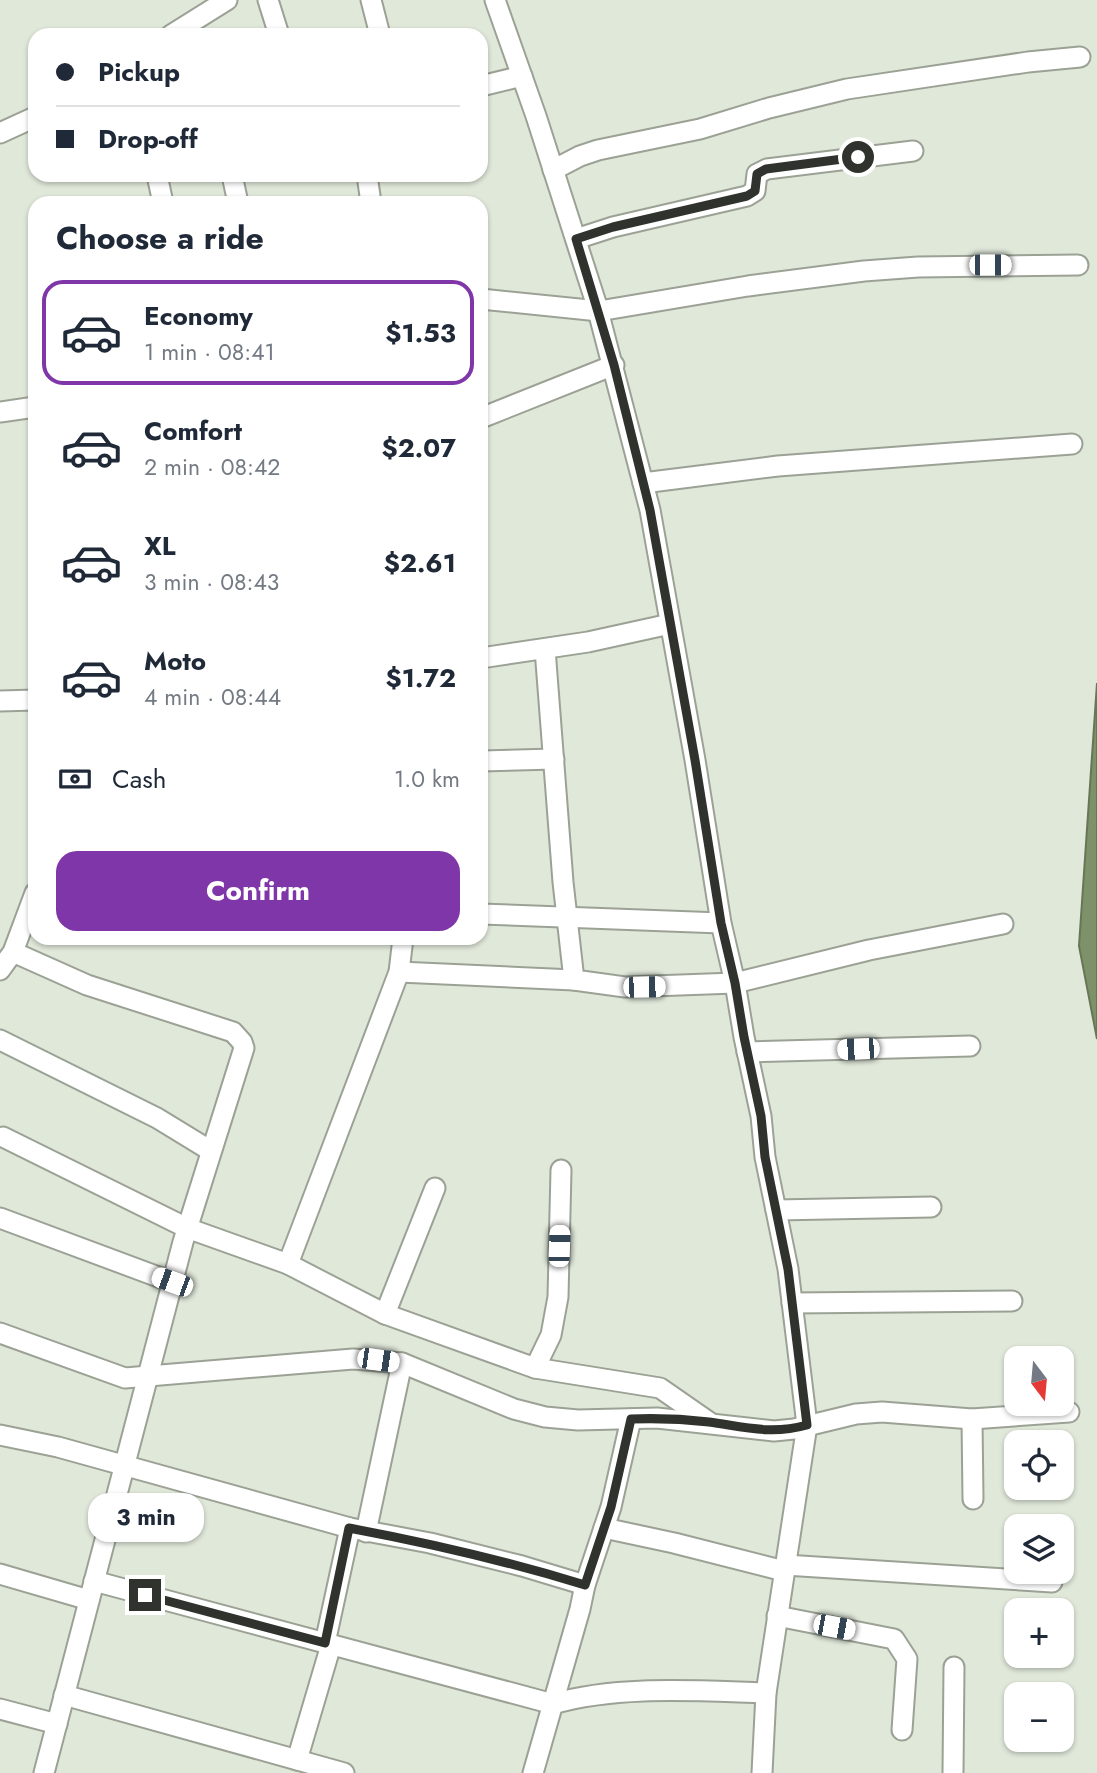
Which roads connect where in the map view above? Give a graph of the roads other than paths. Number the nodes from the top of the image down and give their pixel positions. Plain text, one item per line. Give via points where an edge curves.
1 (227, 0) edge
2 (268, 0) edge
3 (370, 0) edge
4 (495, 0) edge
5 (182, 28) edge
6 (277, 28) edge
7 (378, 28) edge
8 (1080, 57) dead end
9 (522, 76) junction
10 (488, 84) edge
11 (28, 120) edge
12 (0, 133) edge
13 (913, 150) dead end
14 (554, 170) junction
15 (576, 239) junction
16 (1078, 265) dead end
17 (488, 300) edge
18 (599, 311) junction
19 (614, 365) junction
20 (28, 408) edge
21 (0, 412) edge
22 (488, 415) edge
23 (1072, 444) dead end
24 (643, 483) junction
25 (670, 624) junction
26 (545, 649) junction
27 (488, 657) edge
28 (28, 700) edge
29 (0, 701) edge
30 (554, 759) junction
31 (488, 761) edge
32 (28, 912) edge
33 (488, 914) edge
34 (567, 918) junction
35 (721, 923) junction
36 (1003, 924) dead end
37 (402, 945) edge
38 (13, 952) junction
39 (0, 970) edge
40 (398, 972) junction
41 (574, 980) junction
42 (735, 983) junction
43 (0, 1040) edge
44 (970, 1046) dead end
45 (747, 1052) junction
46 (3, 1138) dead end
47 (211, 1151) junction
48 (561, 1170) dead end
49 (435, 1188) dead end
50 (931, 1207) dead end
51 (776, 1210) junction
52 (0, 1218) edge
53 (187, 1228) junction
54 (288, 1264) junction
55 (172, 1282) junction
56 (1012, 1301) dead end
57 (792, 1303) junction
58 (385, 1314) junction
59 (0, 1333) edge
60 (402, 1363) junction
61 (535, 1368) junction
62 (147, 1377) junction
63 (1014, 1416) edge
64 (631, 1419) junction
65 (972, 1419) junction
66 (709, 1422) junction
67 (807, 1425) junction
68 (0, 1435) edge
69 (124, 1465) junction
70 (973, 1499) dead end
71 (604, 1528) junction
72 (358, 1530) junction
73 (785, 1568) junction
74 (0, 1574) edge
75 (1004, 1579) edge
76 (585, 1585) junction
77 (91, 1591) junction
78 (777, 1616) junction
79 (328, 1644) junction
80 (954, 1667) dead end
81 (765, 1693) junction
82 (64, 1695) junction
83 (553, 1704) junction
84 (0, 1709) edge
85 (57, 1724) junction
86 (902, 1730) dead end
87 (287, 1763) edge
88 (44, 1773) edge
89 (344, 1773) edge
90 (533, 1773) edge
91 (762, 1773) edge
92 (953, 1773) edge

1 - 5 street
2 - 6 street
3 - 7 street
4 - 9 street
8 - 14 street via 847,89 700,129 598,150
9 - 10 street
9 - 14 street
11 - 12 street
13 - 15 street via 766,169 757,174 755,191 747,196
14 - 15 street
15 - 18 street
16 - 18 street via 853,272
17 - 18 street
18 - 19 street
19 - 22 street
19 - 24 street
20 - 21 street
23 - 24 street via 778,466
24 - 25 street
25 - 26 street
25 - 35 street
26 - 27 street
26 - 30 street
28 - 29 street
30 - 31 street
30 - 34 street
32 - 38 street
33 - 34 street
34 - 35 street
34 - 41 street
35 - 42 street
36 - 42 street
37 - 40 street
38 - 39 street
38 - 47 street via 87,985 238,1037 243,1055
40 - 41 street
40 - 54 street
41 - 42 street via 625,987
42 - 45 street
43 - 47 street via 157,1118
44 - 45 street
45 - 51 street
46 - 53 street
47 - 53 street
48 - 61 street via 558,1297 551,1335
49 - 58 street
50 - 51 street
51 - 57 street
52 - 55 street
53 - 54 street
53 - 55 street
54 - 58 street
55 - 62 street
56 - 57 street
57 - 67 street
58 - 61 street
59 - 62 street via 125,1378
60 - 62 street via 353,1359
60 - 64 street via 545,1417
60 - 72 street
61 - 66 street via 660,1388
62 - 69 street
63 - 65 street
64 - 66 street
64 - 71 street
65 - 67 street via 882,1412
65 - 70 street
66 - 67 street via 774,1432
67 - 73 street
68 - 69 street
69 - 72 street
69 - 77 street
71 - 73 street
71 - 76 street
72 - 76 street via 430,1543
72 - 79 street
73 - 75 street
73 - 78 street
74 - 77 street
76 - 83 street
77 - 79 street
77 - 82 street
78 - 81 street
78 - 86 street via 894,1639 907,1659
79 - 83 street
79 - 87 street
80 - 92 street
81 - 83 street via 583,1696
81 - 91 street
82 - 85 street
82 - 87 street
83 - 90 street
84 - 85 street
85 - 88 street
87 - 89 street

